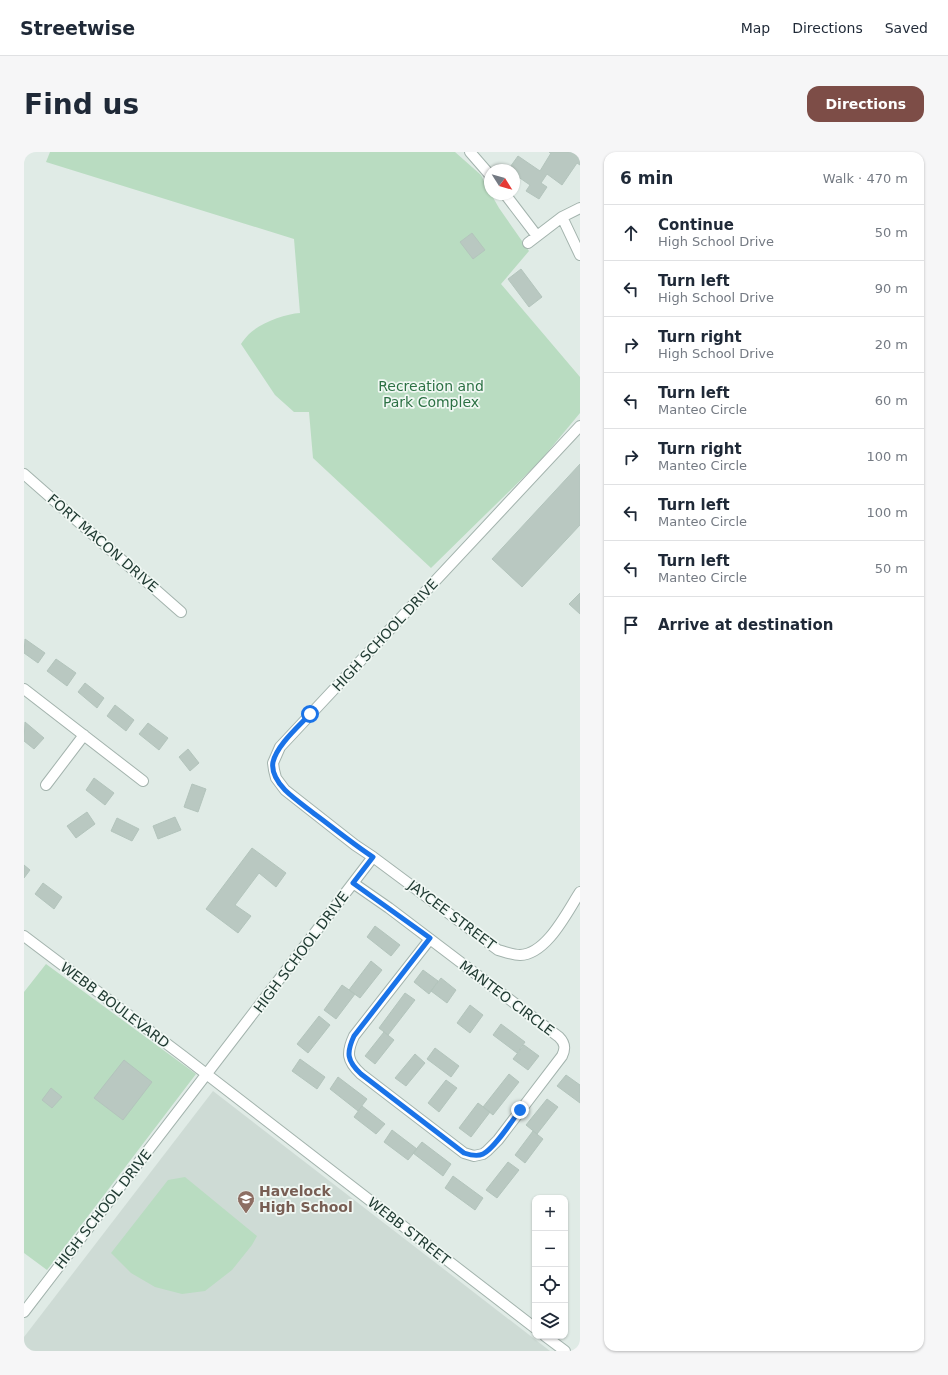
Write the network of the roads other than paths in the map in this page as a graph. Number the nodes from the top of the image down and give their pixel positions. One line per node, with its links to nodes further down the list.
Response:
1 (470, 152): 2 (street)
2 (484, 168)
3 (509, 200): 6 (street)
4 (580, 208): 5 (street)
5 (562, 218): 6 (street); 8 (street)
6 (537, 236): 7 (street)
7 (528, 243)
8 (580, 255)
9 (580, 426): 16 (street, HIGH SCHOOL DRIVE)
10 (24, 474): 11 (street, FORT MACON DRIVE)
11 (181, 612)
12 (24, 689): 13 (street)
13 (84, 736): 14 (street); 15 (street)
14 (143, 781)
15 (46, 785)
16 (373, 857): 17 (street, HIGH SCHOOL DRIVE); 18 (street, JAYCEE STREET)
17 (353, 883): 20 (street, MANTEO CIRCLE); 21 (street, HIGH SCHOOL DRIVE)
18 (580, 892)
19 (24, 936): 21 (street, WEBB BOULEVARD)
20 (430, 938): 20 (street, MANTEO CIRCLE)
21 (206, 1075): 22 (street, HIGH SCHOOL DRIVE); 23 (street, WEBB STREET)
22 (24, 1312)
23 (532, 1326)
24 (549, 1339): 25 (street)
25 (565, 1351)

